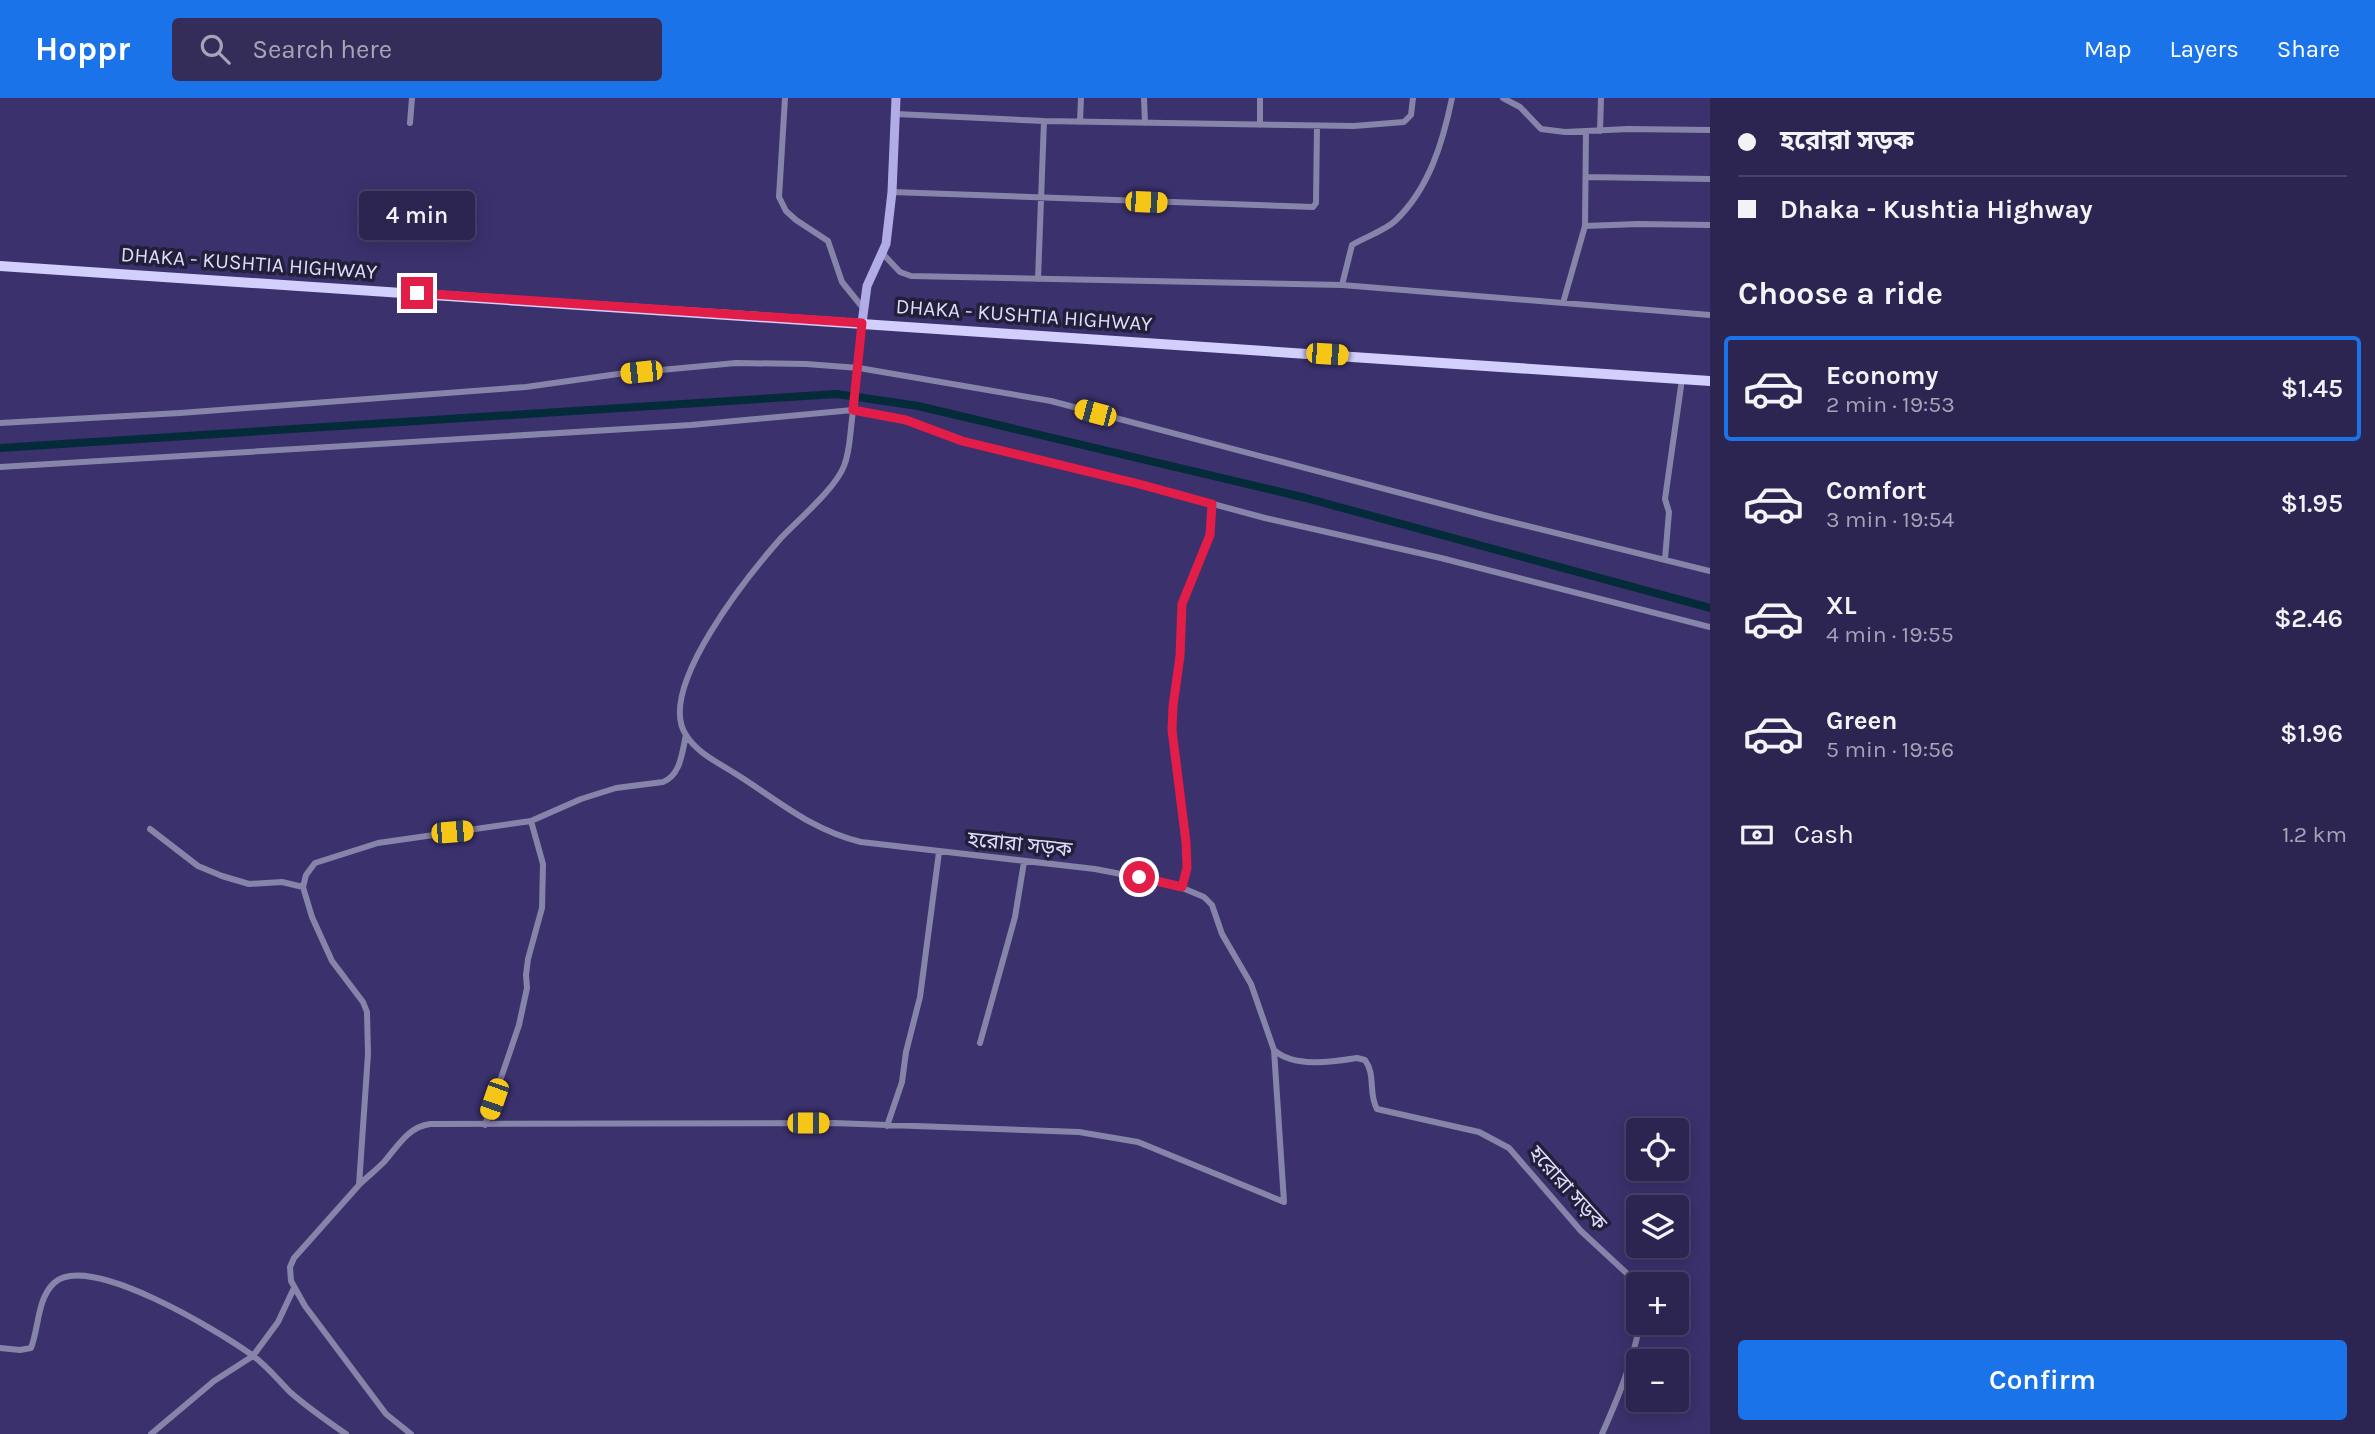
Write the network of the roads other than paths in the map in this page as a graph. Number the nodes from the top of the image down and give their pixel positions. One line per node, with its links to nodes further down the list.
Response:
1 (412, 98): 14 (street)
2 (785, 98): 32 (street)
3 (897, 98): 11 (main road)
4 (1081, 98): 13 (street)
5 (1144, 98): 15 (street)
6 (1260, 98): 16 (street)
7 (1413, 98): 17 (street)
8 (1452, 98): 30 (street)
9 (1503, 98): 19 (street)
10 (1601, 98): 20 (street)
11 (897, 114): 12 (street); 23 (main road)
12 (1044, 121): 13 (street); 24 (street)
13 (1080, 122): 15 (street)
14 (410, 123)
15 (1145, 124): 16 (street)
16 (1260, 125): 17 (street)
17 (1317, 126): 24 (street)
18 (1710, 130): 20 (street)
19 (1586, 131): 20 (street); 21 (street)
20 (1600, 131)
21 (1586, 177): 22 (street); 26 (street)
22 (1710, 179)
23 (892, 192): 24 (street); 27 (main road)
24 (1041, 198): 29 (street)
25 (1710, 225): 26 (street)
26 (1585, 226): 31 (street)
27 (883, 254): 29 (street); 32 (main road)
28 (0, 266): 34 (main road, DHAKA - KUSHTIA HIGHWAY)
29 (1038, 279): 30 (street)
30 (1342, 285): 31 (street)
31 (1563, 303): 33 (street)
32 (863, 308): 34 (main road)
33 (1710, 315)
34 (862, 323): 35 (street); 36 (main road, DHAKA - KUSHTIA HIGHWAY)
35 (859, 368): 38 (street); 39 (street); 42 (street)
36 (1682, 379): 37 (main road, DHAKA - KUSHTIA HIGHWAY); 42 (street)
37 (1710, 381)
38 (853, 409): 40 (street); 41 (street); 45 (street)
39 (0, 423)
40 (0, 467)
41 (1212, 504): 44 (street); 51 (street)
42 (1665, 559): 43 (street)
43 (1710, 571)
44 (1710, 627)
45 (686, 735): 46 (street); 48 (street, হরোরা সড়ক)
46 (531, 821): 50 (street); 54 (street)
47 (150, 829): 50 (street)
48 (939, 852): 49 (street, হরোরা সড়ক); 55 (street)
49 (1024, 862): 51 (street, হরোরা সড়ক); 52 (street)
50 (303, 887): 56 (street)
51 (1182, 887): 53 (street, হরোরা সড়ক)
52 (980, 1043)
53 (1274, 1050): 55 (street); 57 (street, হরোরা সড়ক)
54 (485, 1125): 55 (street); 56 (street)
55 (887, 1126)
56 (359, 1185): 58 (street)
57 (1626, 1273)
58 (294, 1288): 61 (street); 64 (street)
59 (1638, 1335): 65 (street)
60 (0, 1348): 61 (street)
61 (253, 1356): 62 (street); 63 (street)
62 (150, 1434)
63 (345, 1434)
64 (411, 1434)
65 (1602, 1434)

